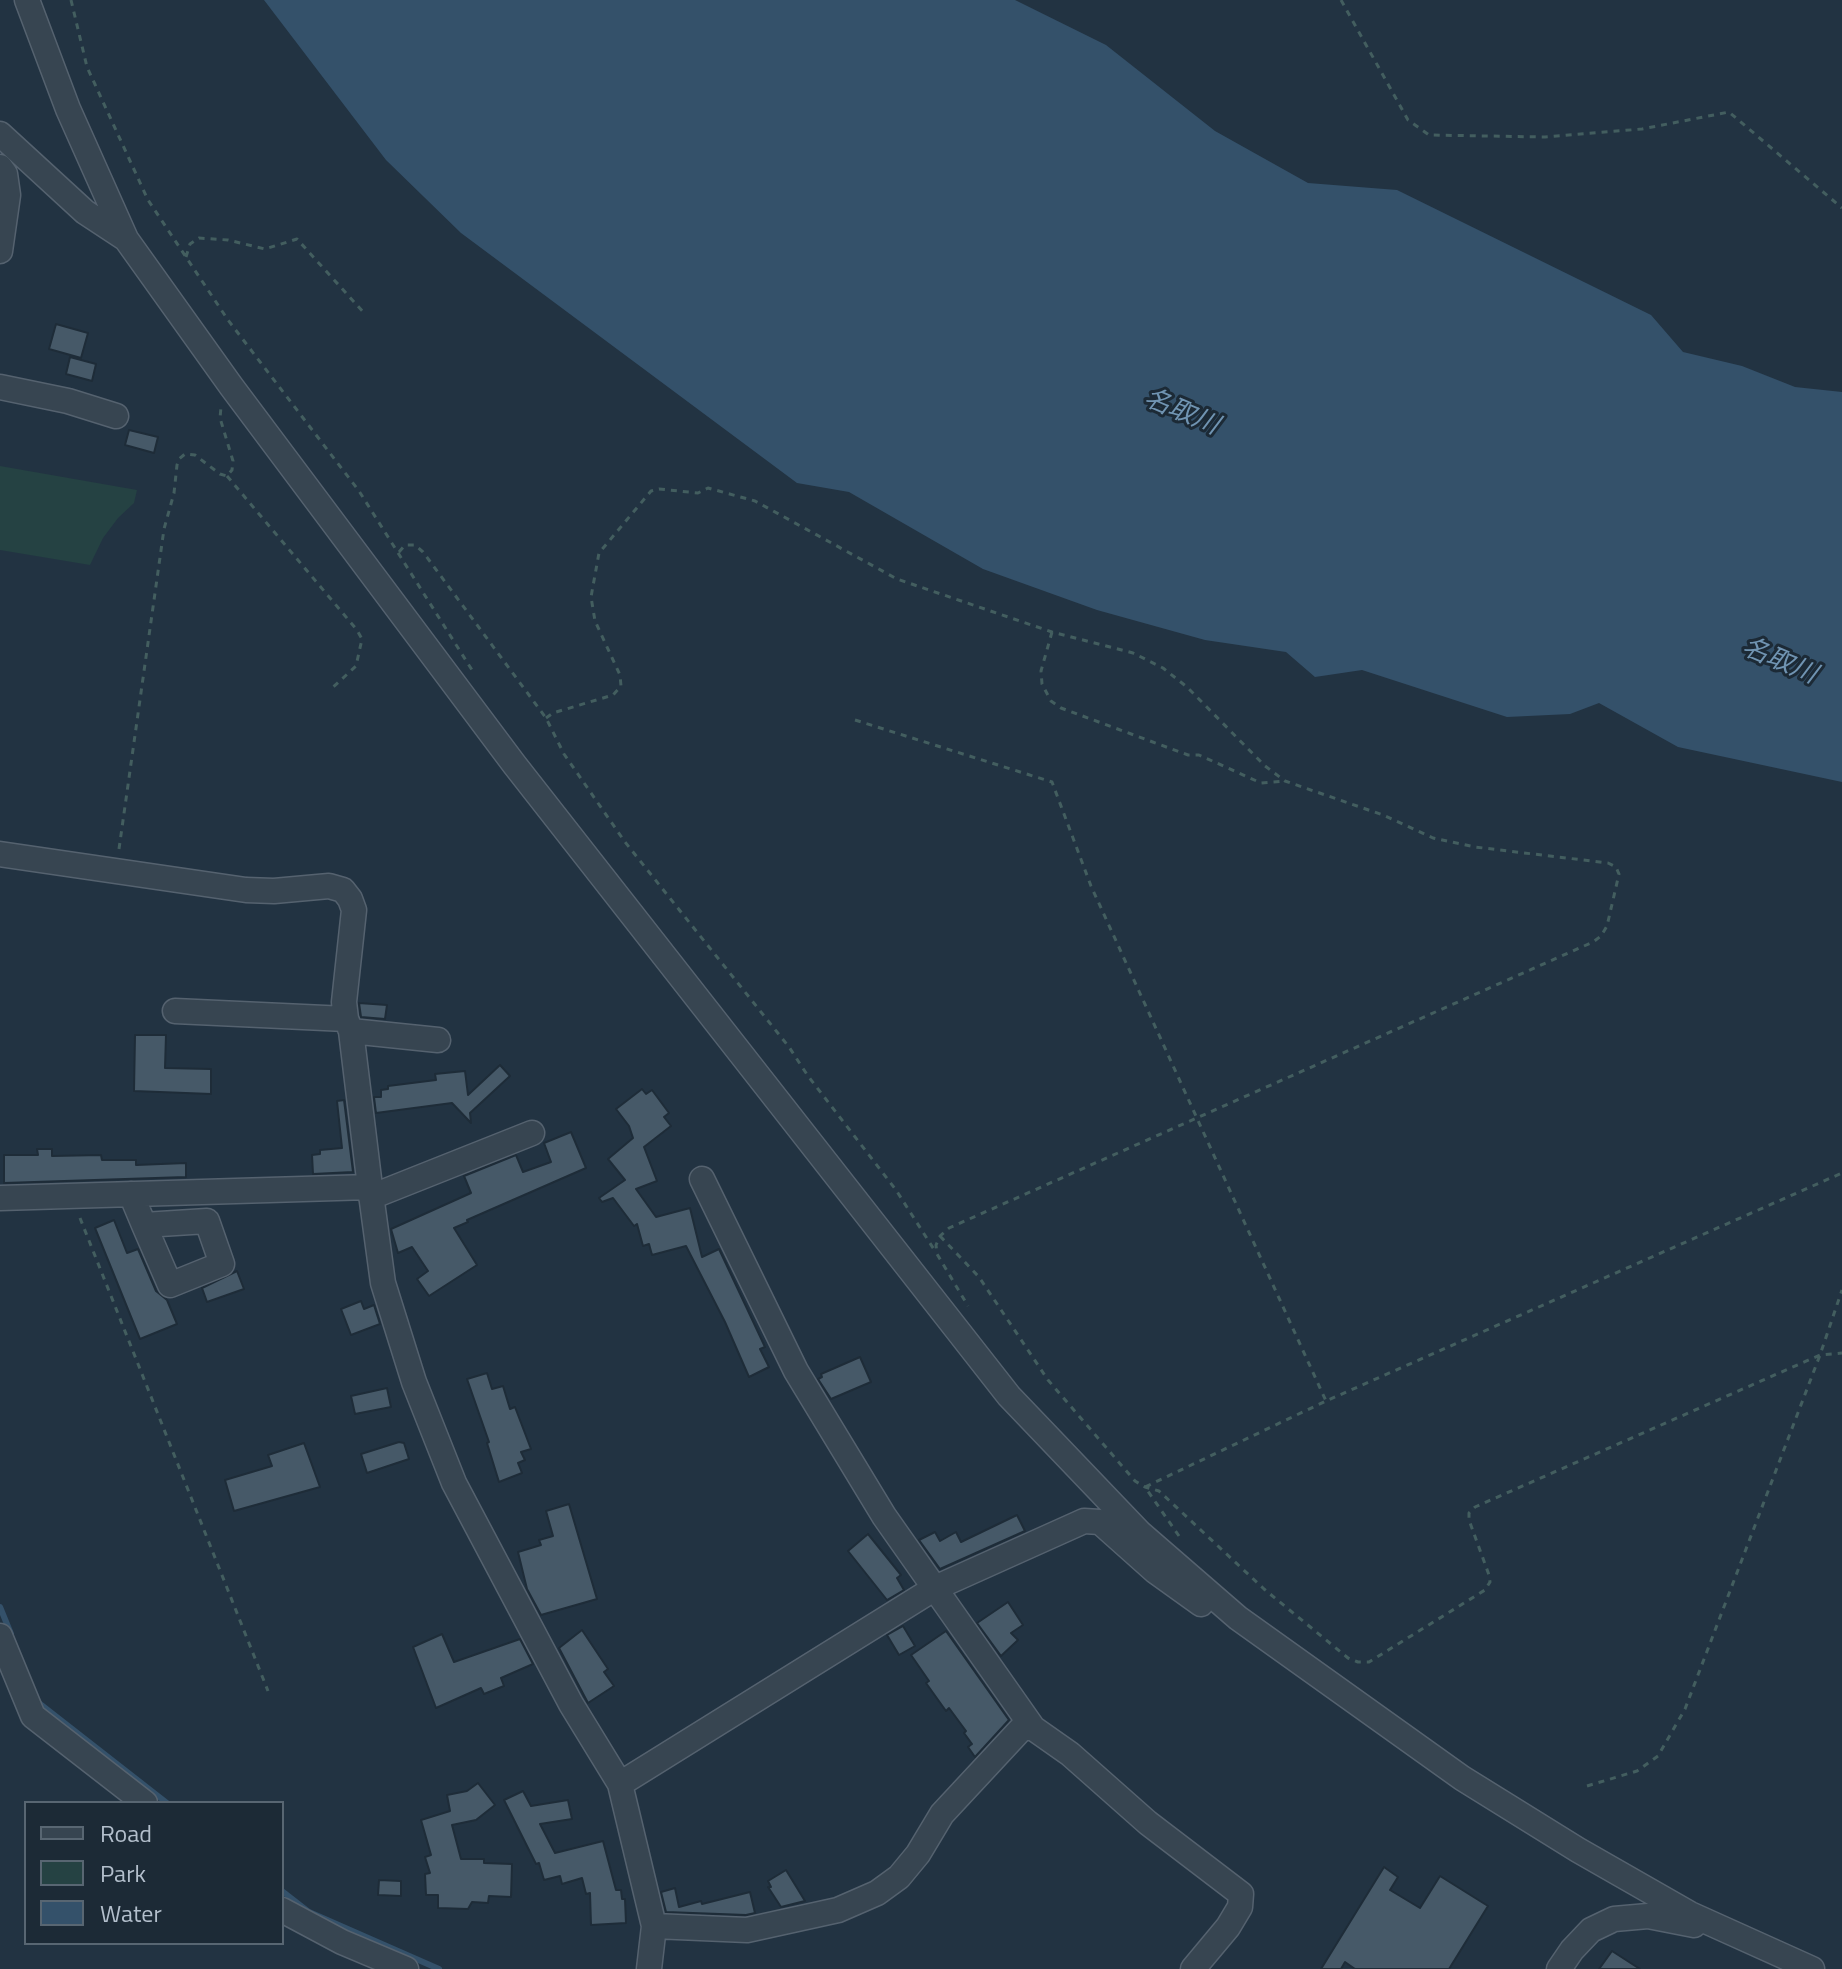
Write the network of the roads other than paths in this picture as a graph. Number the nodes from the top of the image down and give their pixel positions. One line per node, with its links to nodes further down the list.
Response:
1 (27, 0): 4 (street)
2 (0, 134): 4 (street)
3 (0, 167): 5 (street)
4 (126, 239): 19 (street)
5 (0, 251)
6 (0, 387): 7 (street)
7 (116, 416)
8 (0, 854): 10 (street)
9 (175, 1011): 10 (street)
10 (349, 1025): 11 (street); 14 (street)
11 (438, 1040)
12 (532, 1133): 14 (street)
13 (702, 1179): 18 (street)
14 (370, 1192): 15 (street); 22 (street)
15 (131, 1194): 16 (street); 17 (street)
16 (0, 1198)
17 (144, 1225)
18 (935, 1588): 19 (street); 21 (street); 22 (street)
19 (1231, 1612): 26 (street)
20 (0, 1636): 23 (street)
21 (1033, 1728): 25 (street); 29 (street)
22 (620, 1784): 25 (street)
23 (142, 1801)
24 (284, 1911): 27 (street)
25 (654, 1926): 28 (street)
26 (1742, 1935): 30 (street); 31 (street)
27 (406, 1969)
28 (649, 1969)
29 (1193, 1969)
30 (1559, 1969)
31 (1812, 1969)

